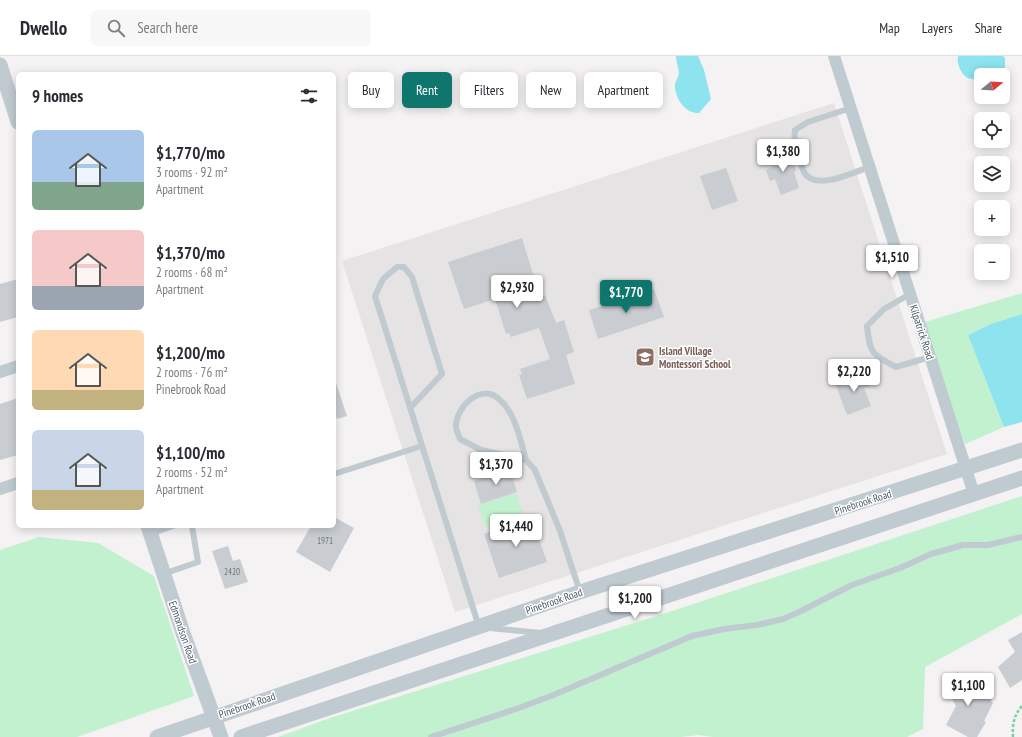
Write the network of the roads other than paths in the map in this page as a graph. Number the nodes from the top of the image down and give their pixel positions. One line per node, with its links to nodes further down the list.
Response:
1 (834, 56): 3 (street, Kilpatrick Road)
2 (0, 65): 4 (street)
3 (851, 108): 5 (street, Kilpatrick Road); 5 (lane)
4 (16, 116)
5 (869, 167): 6 (street, Kilpatrick Road)
6 (910, 294): 7 (street, Kilpatrick Road); 7 (lane)
7 (930, 357): 14 (street, Kilpatrick Road)
8 (16, 367): 9 (street)
9 (0, 372)
10 (410, 408): 10 (lane); 11 (lane)
11 (422, 446): 15 (lane); 26 (lane)
12 (1022, 450): 14 (street, Pinebrook Road)
13 (526, 460): 13 (lane); 25 (lane)
14 (966, 469): 19 (street, Kilpatrick Road); 25 (street, Pinebrook Road)
15 (336, 473)
16 (1022, 478): 19 (street)
17 (16, 484): 18 (street)
18 (0, 489)
19 (974, 494): 27 (street)
20 (161, 528): 22 (lane)
21 (192, 528): 24 (lane)
22 (149, 530): 24 (street, Edmondson Road)
23 (1022, 537): 32 (lane)
24 (164, 574): 28 (street, Edmondson Road)
25 (580, 592): 26 (street, Pinebrook Road)
26 (479, 627): 27 (lane); 28 (street, Pinebrook Road)
27 (551, 634): 31 (street)
28 (214, 717): 29 (street, Pinebrook Road); 30 (street, Edmondson Road)
29 (157, 737)
30 (222, 737)
31 (241, 737)
32 (431, 737)

